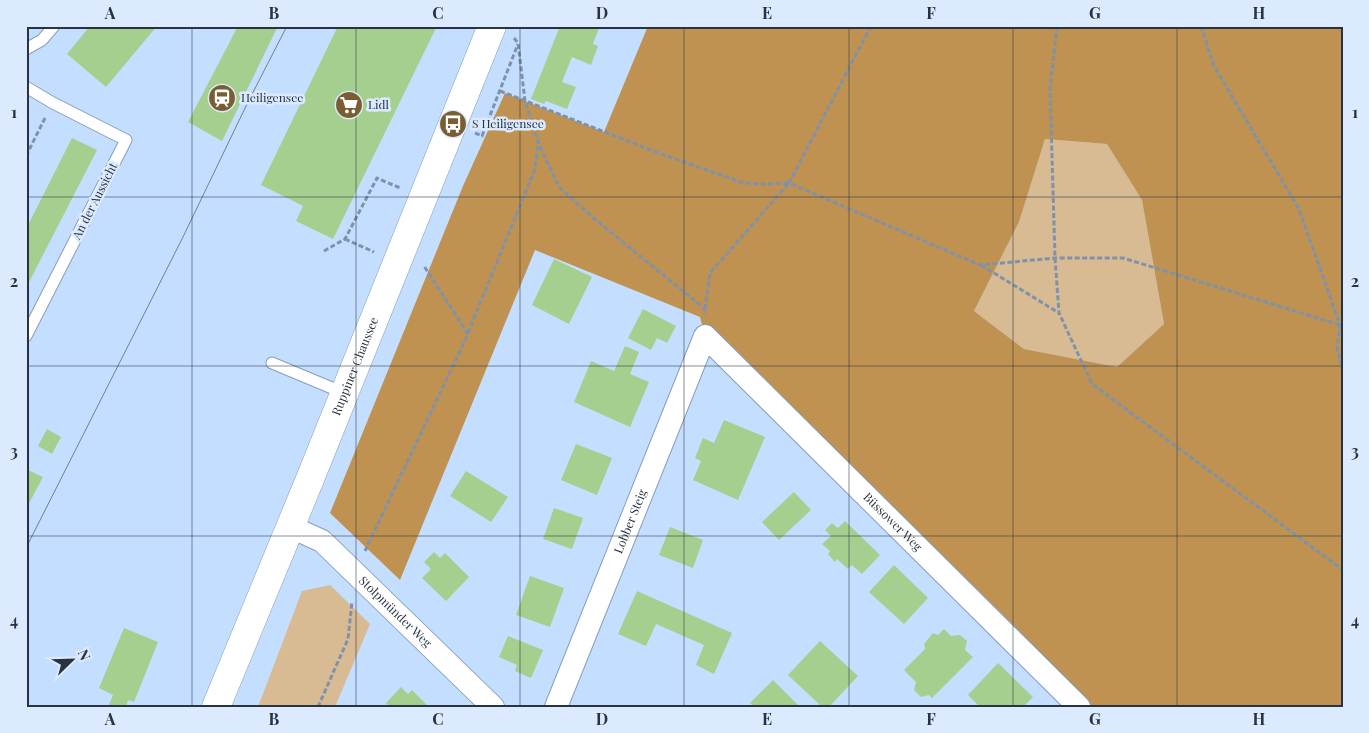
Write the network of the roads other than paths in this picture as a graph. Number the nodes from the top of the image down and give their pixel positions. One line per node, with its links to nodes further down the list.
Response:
1 (54, 26): 3 (lane)
2 (500, 29): 8 (main road, Ruppiner Chaussee)
3 (26, 49)
4 (26, 87): 5 (lane, An der Aussicht)
5 (26, 336)
6 (705, 336): 12 (street, Lobber Steig); 13 (street, Büssower Weg)
7 (272, 363): 8 (lane)
8 (344, 393): 9 (main road, Ruppiner Chaussee)
9 (291, 527): 10 (main road, Ruppiner Chaussee); 11 (street, Stolpmünder Weg)
10 (216, 707)
11 (493, 707)
12 (556, 707)
13 (1079, 707)

